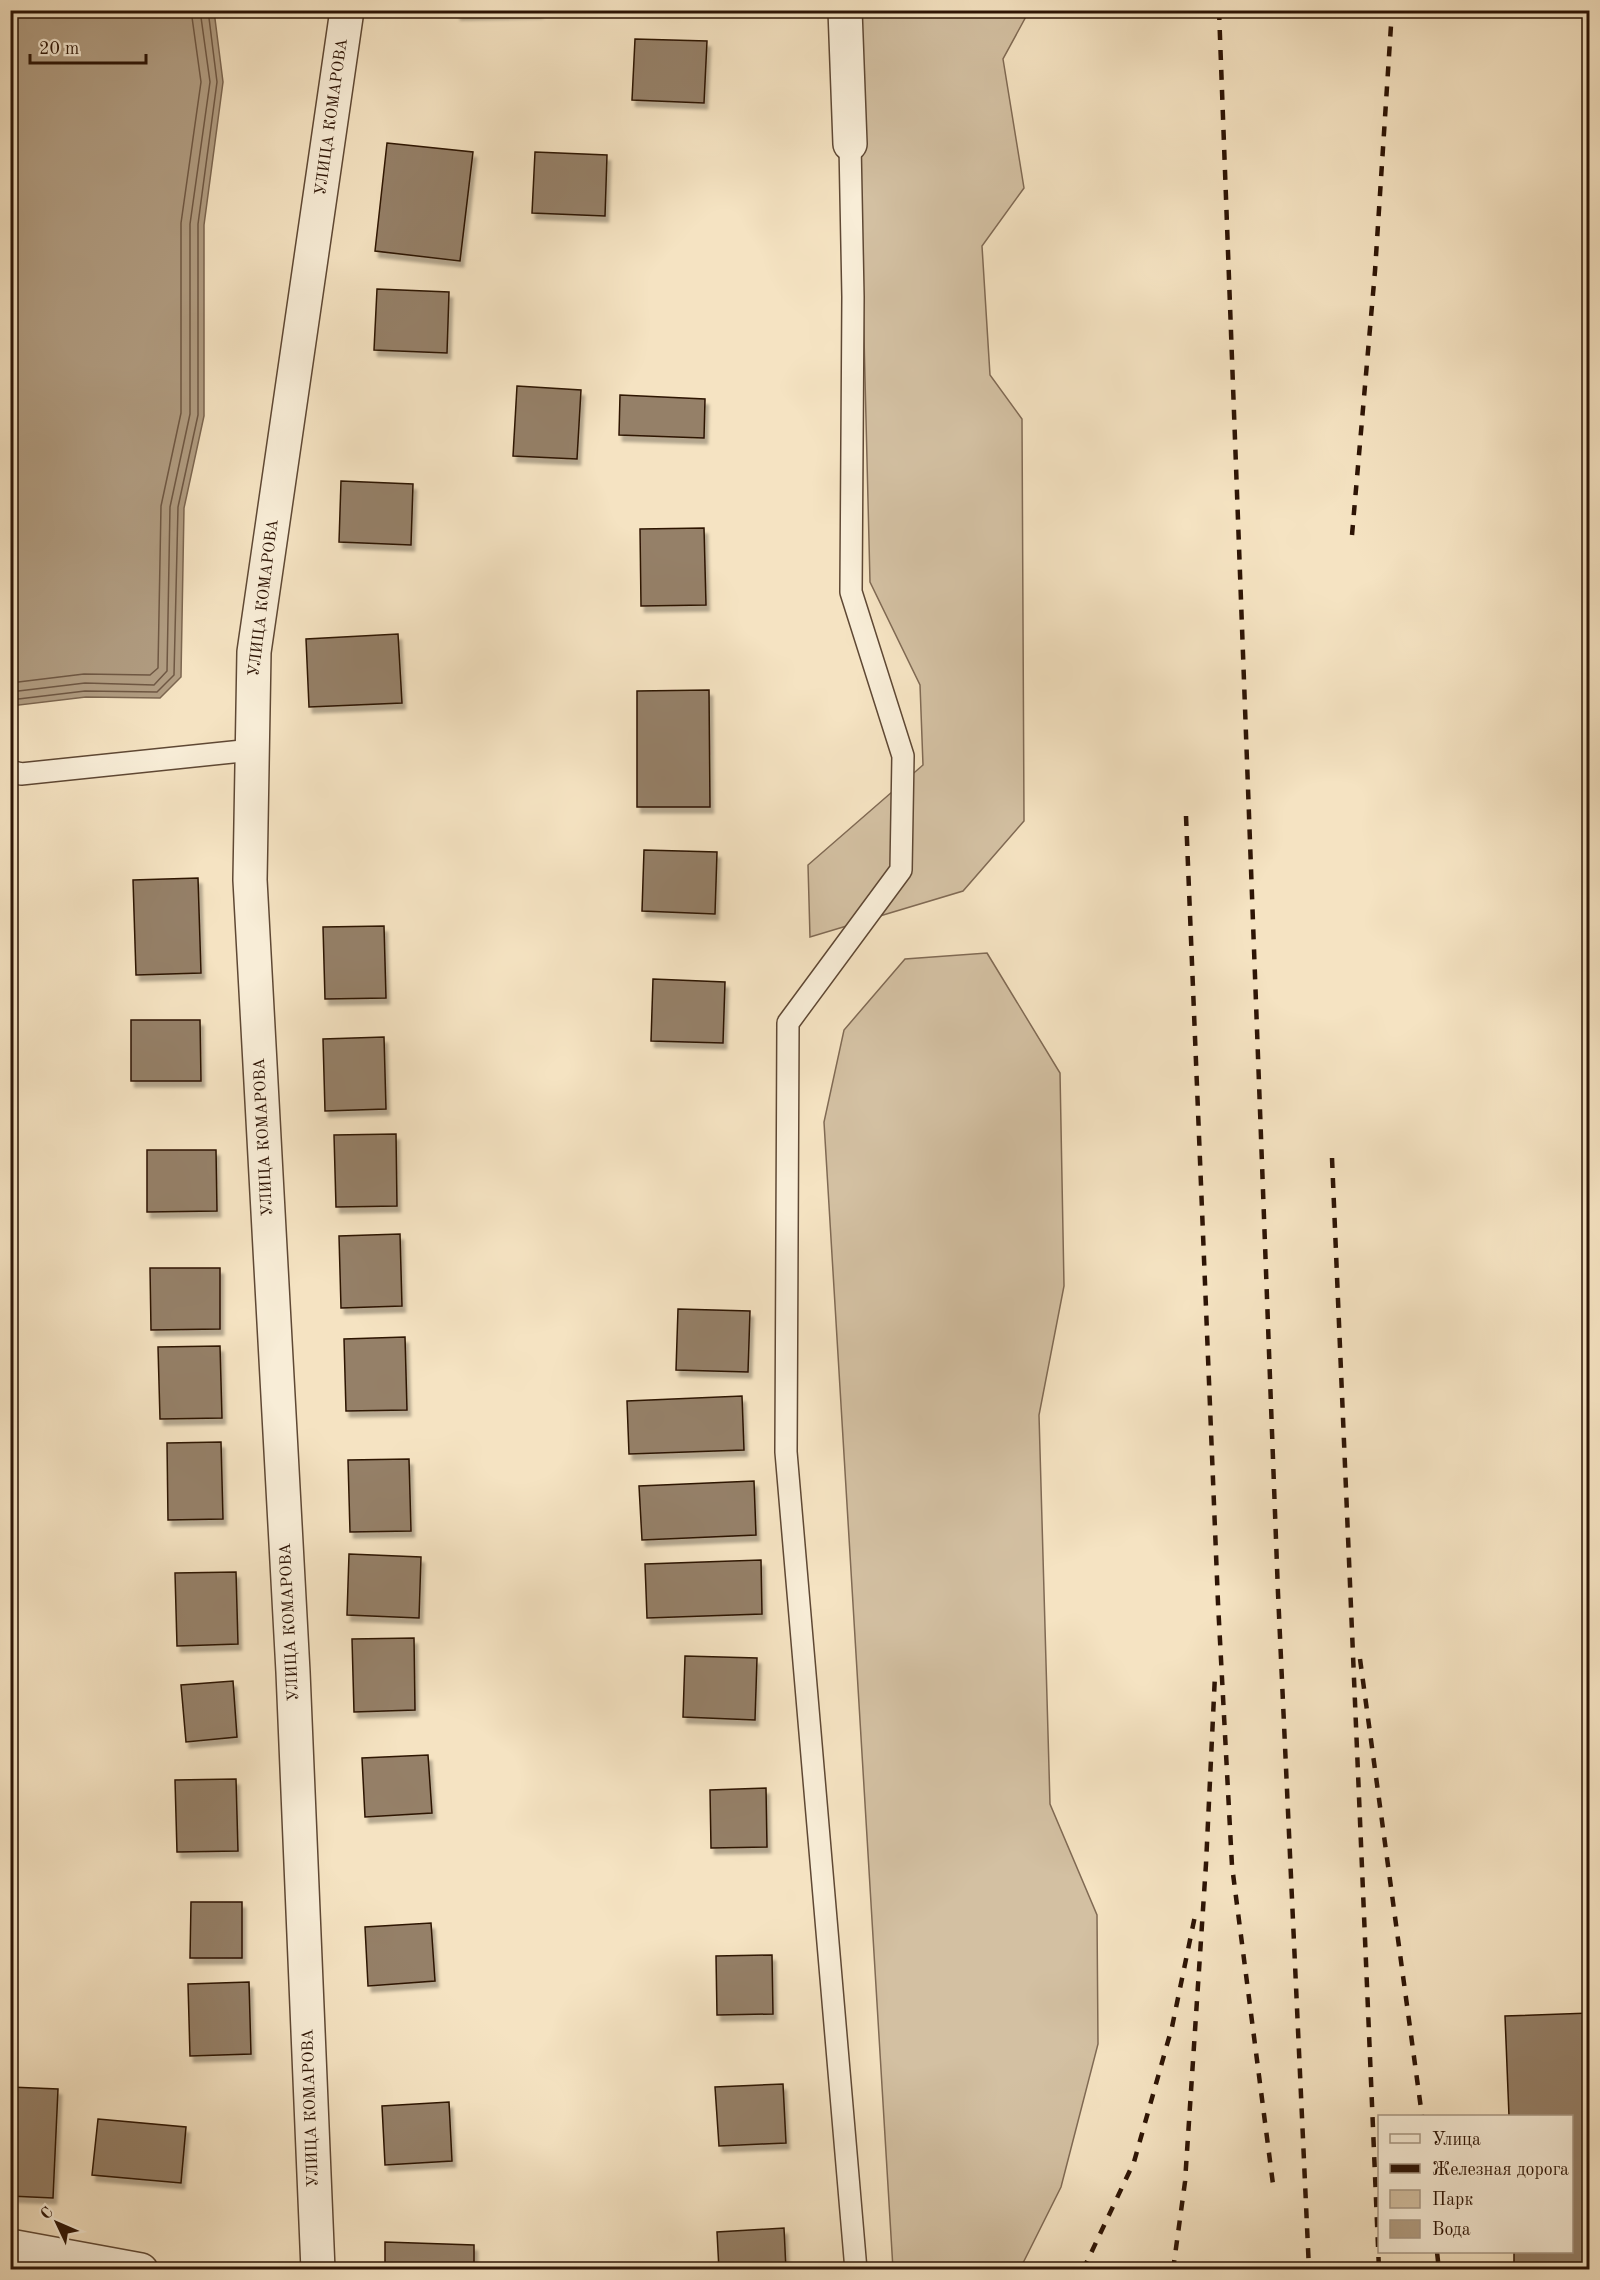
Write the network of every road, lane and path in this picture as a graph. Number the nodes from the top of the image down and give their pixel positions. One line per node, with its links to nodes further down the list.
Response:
1 (347, 10): 4 (street, УЛИЦА КОМАРОВА)
2 (846, 10): 3 (street)
3 (850, 144): 9 (lane)
4 (252, 750): 5 (lane); 8 (street, УЛИЦА КОМАРОВА)
5 (10, 771)
6 (10, 2246): 7 (street)
7 (141, 2270)
8 (318, 2270)
9 (856, 2270)

